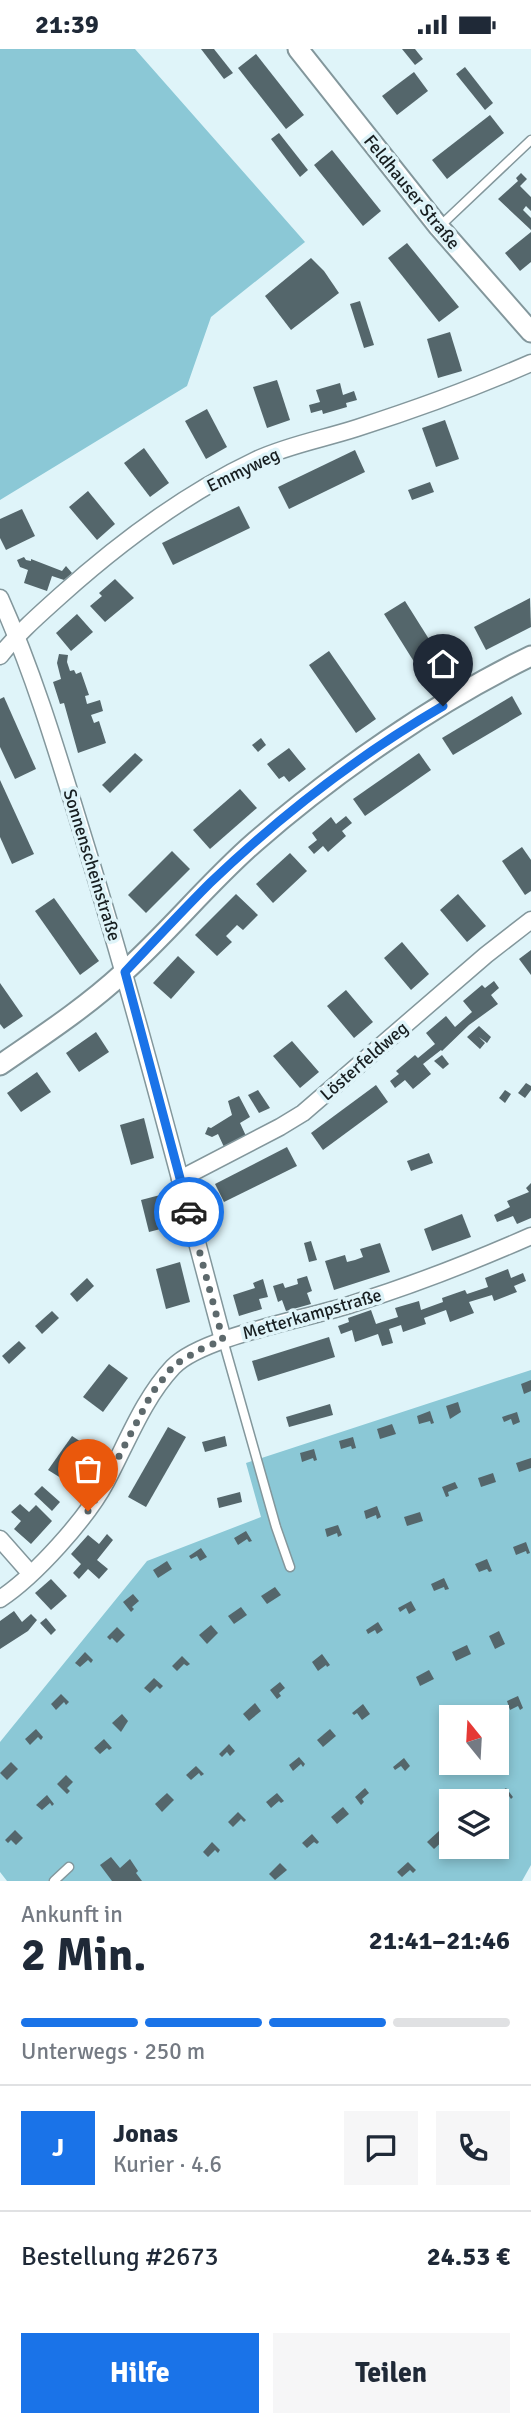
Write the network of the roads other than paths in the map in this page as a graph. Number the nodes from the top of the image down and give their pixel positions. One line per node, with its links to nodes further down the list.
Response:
1 (298, 49): 3 (street, Feldhauser Straße)
2 (531, 140): 3 (lane)
3 (439, 227): 4 (street, Feldhauser Straße)
4 (531, 332)
5 (531, 363): 7 (street, Emmyweg)
6 (0, 598): 7 (street, Sonnenscheinstraße)
7 (17, 635): 8 (street, Emmyweg); 11 (street, Sonnenscheinstraße)
8 (0, 656)
9 (531, 656): 11 (street)
10 (531, 920): 13 (street, Lösterfeldweg)
11 (125, 972): 12 (street); 13 (street, Sonnenscheinstraße)
12 (0, 1065)
13 (180, 1179): 15 (street, Sonnenscheinstraße)
14 (531, 1236): 15 (street, Metterkampstraße)
15 (223, 1340): 17 (lane); 18 (street, Metterkampstraße)
16 (0, 1539): 18 (street)
17 (290, 1567)
18 (30, 1573): 19 (street, Metterkampstraße)
19 (0, 1599)
20 (69, 1867): 21 (lane)
21 (54, 1881)

